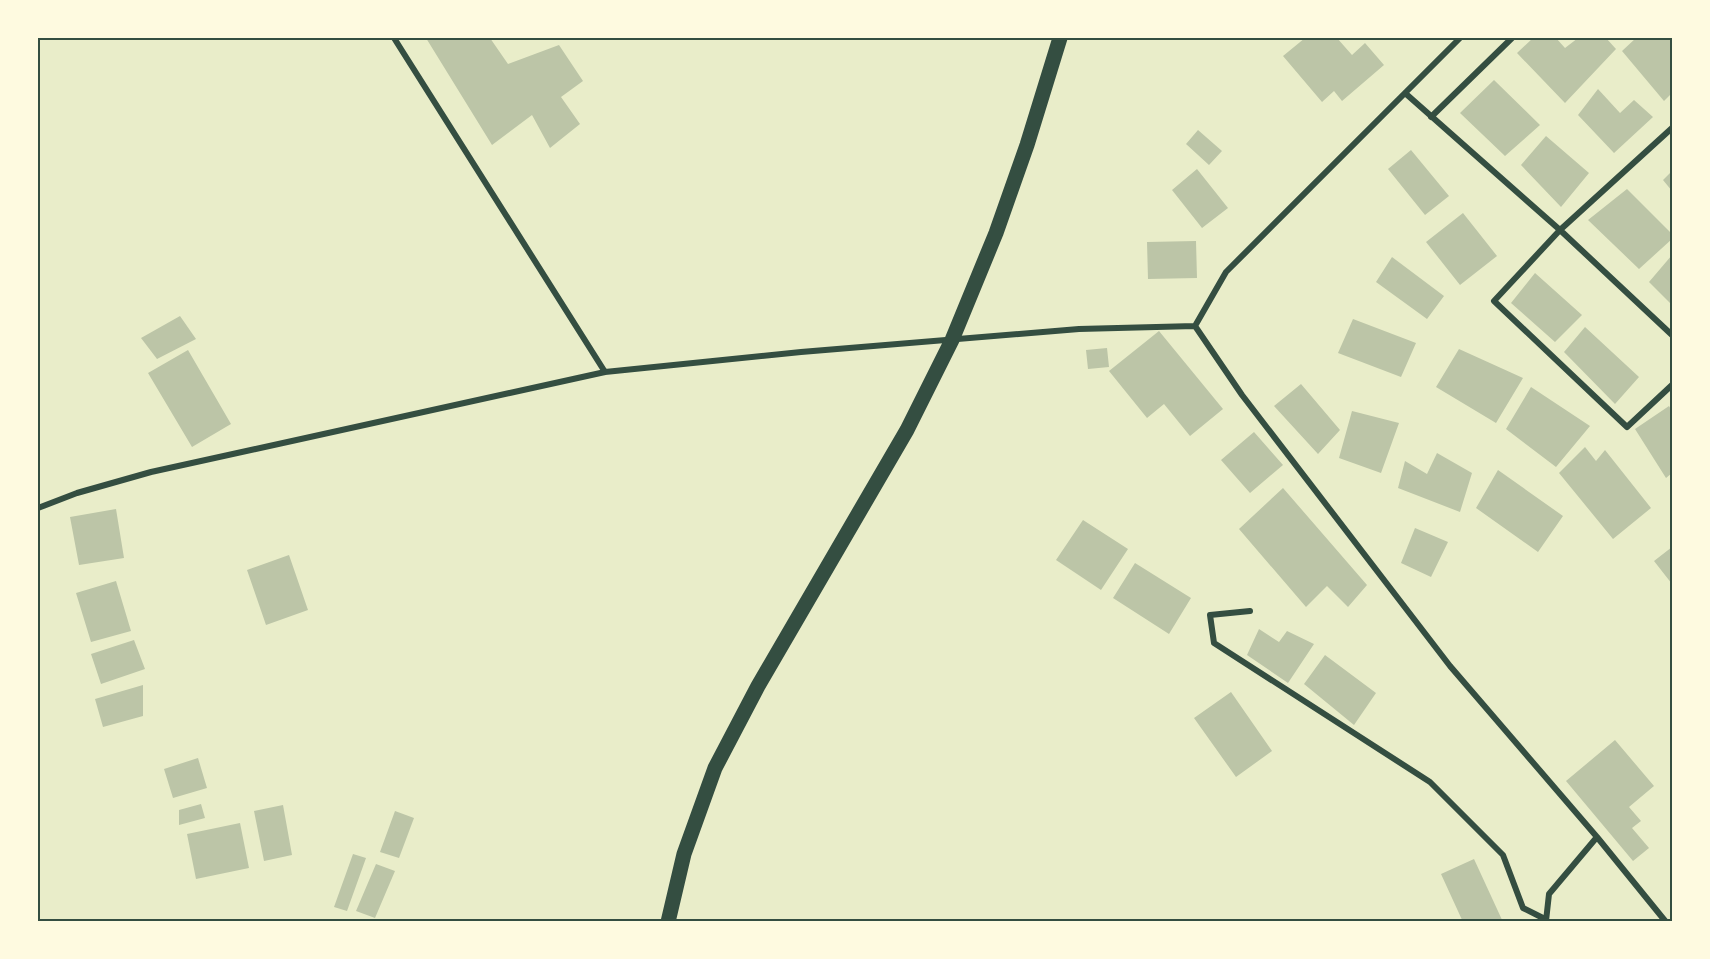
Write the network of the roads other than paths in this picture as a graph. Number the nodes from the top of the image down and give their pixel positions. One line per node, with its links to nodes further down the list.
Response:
1 (394, 38): 11 (street)
2 (1060, 38): 17 (main road)
3 (1461, 38): 5 (street)
4 (1512, 38): 6 (street)
5 (1406, 93): 6 (street); 9 (street)
6 (1431, 117): 8 (street)
7 (1672, 128): 8 (street)
8 (1560, 230): 10 (street); 12 (street)
9 (1195, 326): 11 (street); 15 (street)
10 (1672, 335)
11 (605, 372): 13 (street)
12 (1672, 385)
13 (38, 508)
14 (1250, 611): 16 (street)
15 (1597, 837): 16 (street); 18 (street)
16 (1546, 920)
17 (668, 921)
18 (1666, 921)

